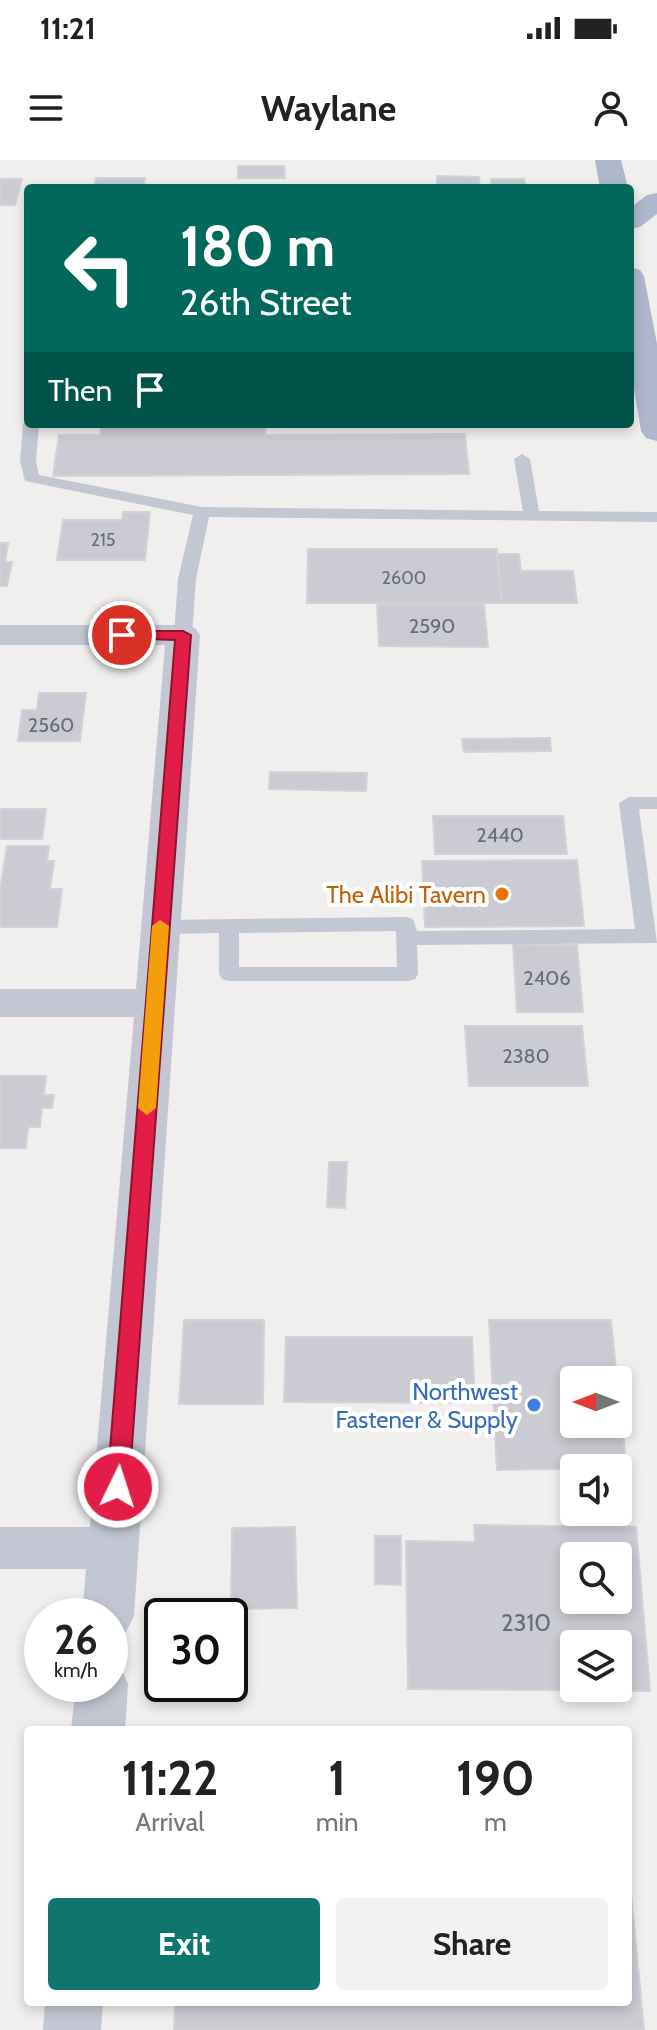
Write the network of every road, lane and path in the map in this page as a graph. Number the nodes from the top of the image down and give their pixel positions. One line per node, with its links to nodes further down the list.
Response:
1 (608, 160): 2 (main road)
2 (613, 184)
3 (657, 201): 4 (main road)
4 (634, 218)
5 (634, 299): 7 (main road)
6 (31, 428): 9 (lane)
7 (657, 431)
8 (522, 459): 10 (lane)
9 (202, 512): 10 (lane); 13 (lane)
10 (532, 516): 11 (lane)
11 (657, 517)
12 (0, 635): 13 (street)
13 (183, 635): 16 (street)
14 (657, 803): 17 (lane)
15 (229, 925): 16 (lane); 18 (lane); 18 (lane)
16 (160, 927): 20 (street)
17 (652, 936): 18 (lane)
18 (406, 938)
19 (0, 1003): 20 (street)
20 (155, 1003): 22 (street)
21 (0, 1548): 22 (street)
22 (113, 1548): 23 (street)
23 (109, 1598)
24 (100, 1702): 25 (street)
25 (98, 1726)
26 (74, 2006): 27 (street)
27 (72, 2030)

